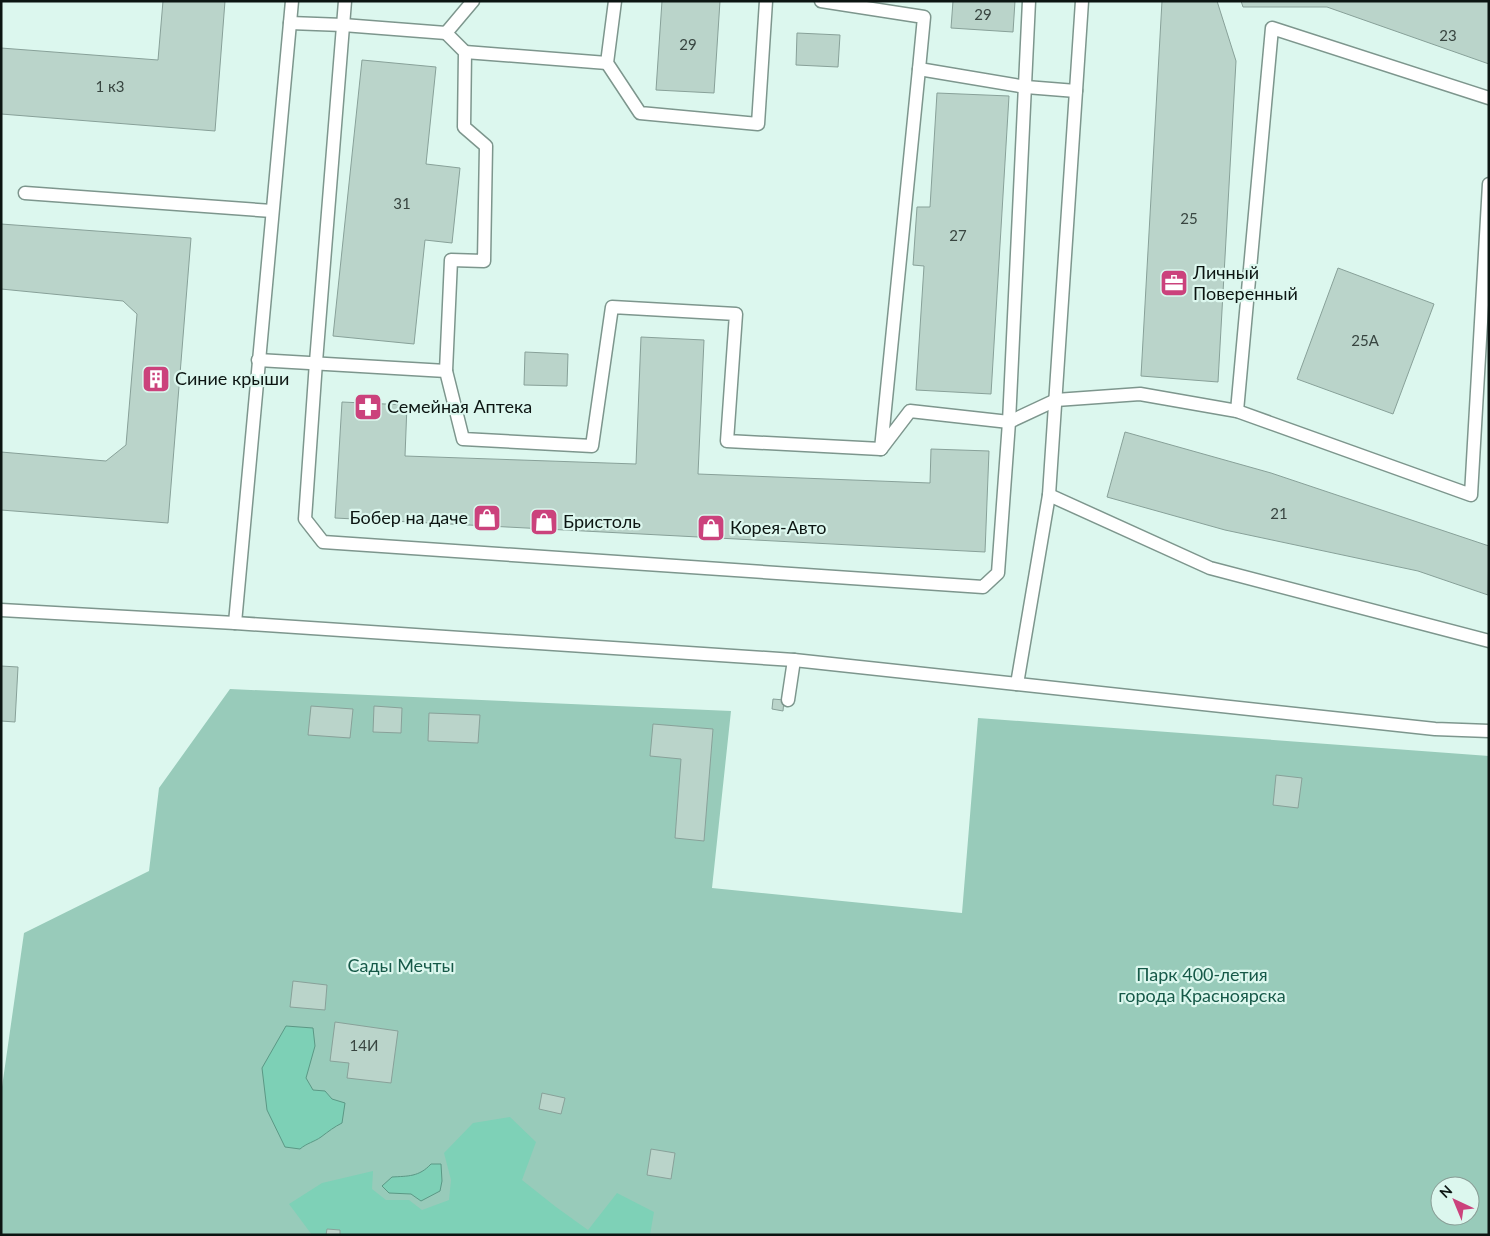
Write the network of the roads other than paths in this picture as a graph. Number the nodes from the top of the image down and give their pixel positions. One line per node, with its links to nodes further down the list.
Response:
1 (292, 1): 9 (lane)
2 (345, 1): 10 (lane)
3 (473, 1): 11 (lane)
4 (615, 1): 13 (lane)
5 (766, 1): 13 (lane)
6 (821, 1): 14 (lane)
7 (1029, 1): 15 (lane)
8 (1082, 1): 16 (lane)
9 (290, 23): 10 (lane); 20 (lane)
10 (343, 25): 11 (lane); 22 (lane)
11 (446, 33): 12 (lane)
12 (465, 52): 13 (lane); 23 (lane)
13 (607, 63)
14 (919, 69): 15 (lane); 27 (lane)
15 (1026, 87): 16 (lane); 26 (lane)
16 (1076, 91): 24 (lane)
17 (1489, 98): 25 (lane)
18 (1489, 184): 25 (lane)
19 (25, 193): 20 (lane)
20 (272, 211): 21 (lane)
21 (258, 360): 22 (lane); 30 (lane)
22 (316, 362): 23 (lane); 26 (lane)
23 (446, 371): 27 (lane)
24 (1056, 400): 25 (lane); 26 (lane); 28 (lane)
25 (1236, 411)
26 (1010, 422): 27 (lane)
27 (882, 449)
28 (1049, 495): 31 (lane); 33 (lane)
29 (1, 610): 30 (lane)
30 (235, 623): 32 (lane)
31 (1489, 641)
32 (794, 660): 33 (lane); 34 (lane)
33 (1017, 684): 35 (lane)
34 (788, 700)
35 (1489, 731)

